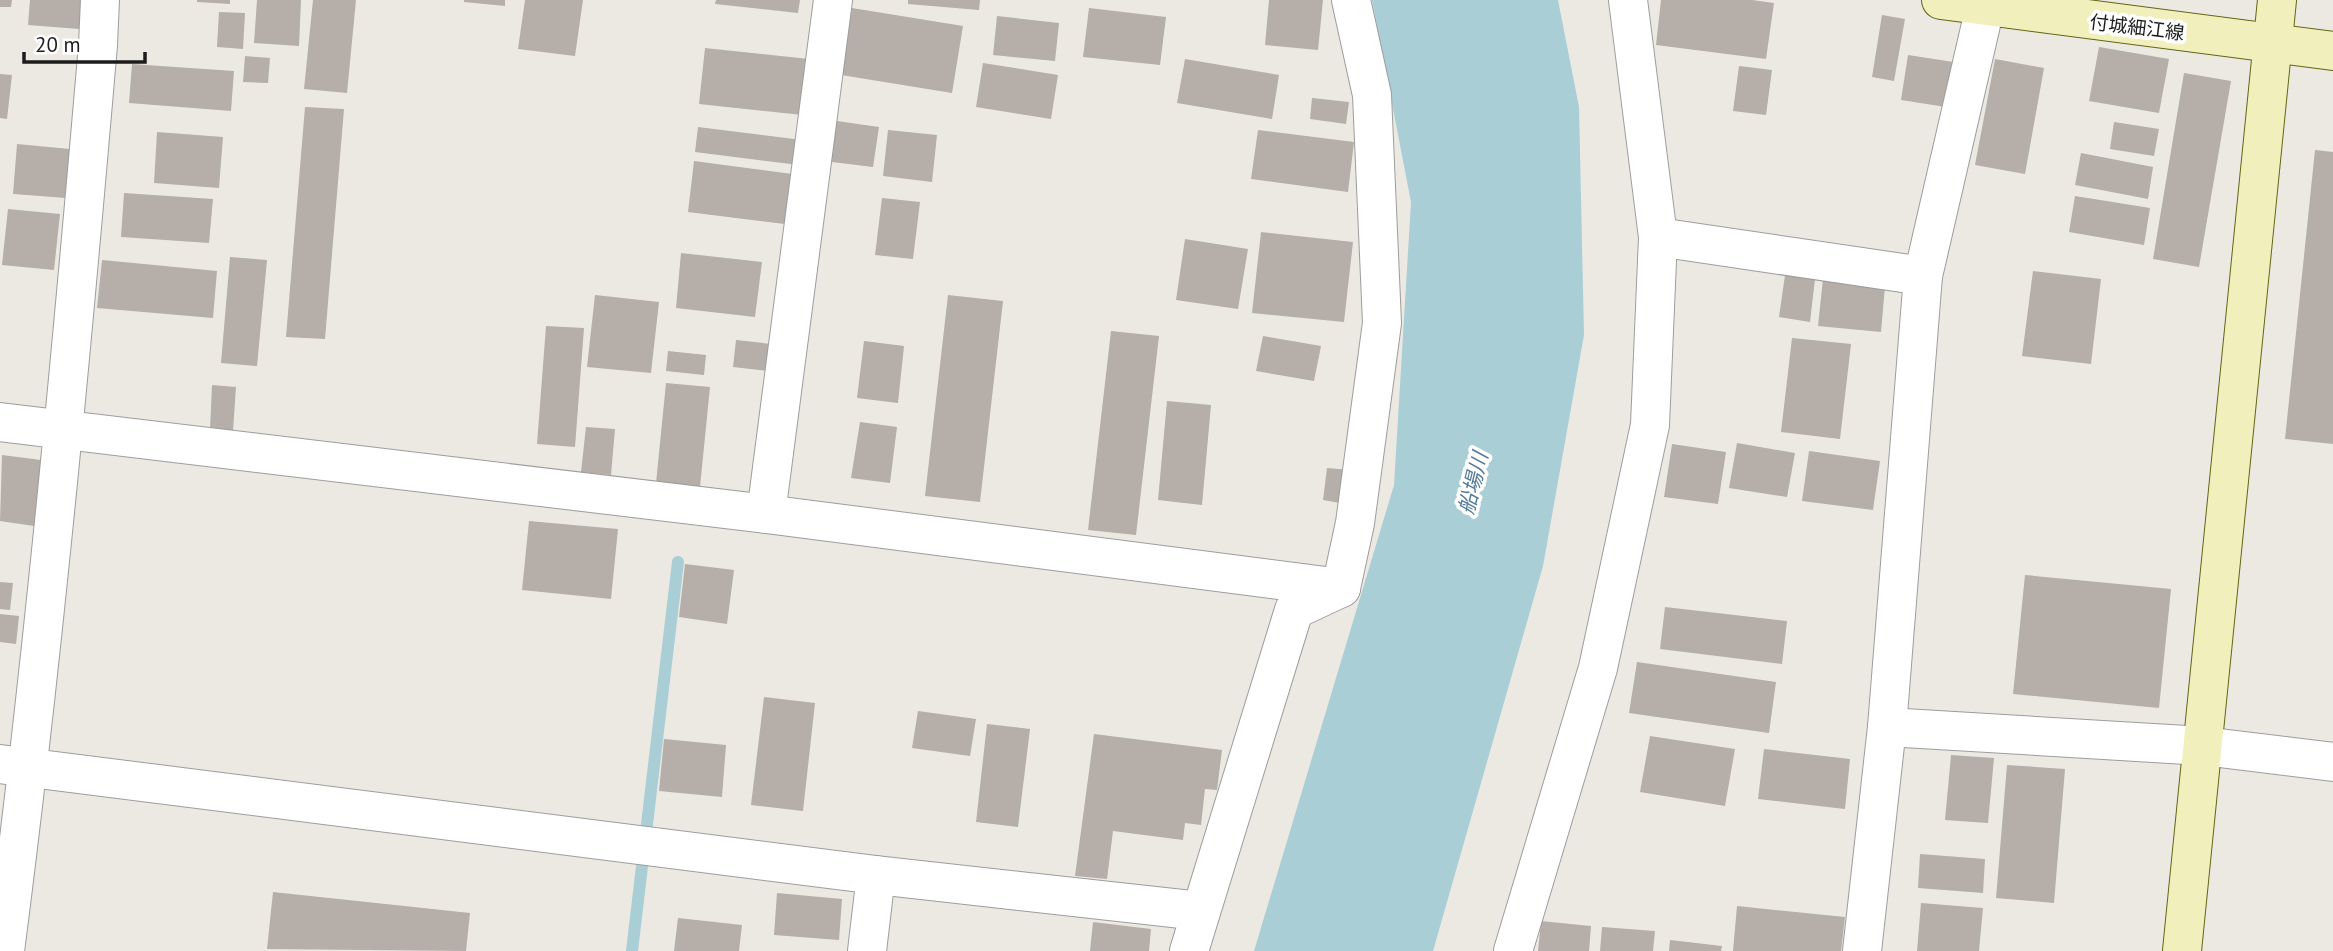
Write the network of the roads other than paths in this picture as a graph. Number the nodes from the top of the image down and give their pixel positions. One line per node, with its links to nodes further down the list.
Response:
1 (100, 0): 14 (street)
2 (832, 0): 15 (street)
3 (1351, 0): 16 (street)
4 (1628, 0): 11 (street)
5 (1941, 0): 8 (street, 付城細江線)
6 (2277, 0): 9 (street)
7 (2028, 6): 8 (street, 付城細江線); 9 (street, 付城細江線)
8 (1985, 7): 12 (street)
9 (2273, 44): 10 (street, 付城細江線); 18 (street)
10 (2333, 51)
11 (1658, 237): 12 (street); 26 (street)
12 (1923, 276): 17 (street)
13 (0, 422): 14 (street)
14 (64, 430): 15 (street); 20 (street)
15 (766, 514): 16 (street)
16 (1341, 588): 22 (street)
17 (1887, 727): 18 (street); 27 (street)
18 (2203, 746): 19 (street); 28 (street)
19 (2333, 762)
20 (15, 765): 21 (street); 23 (street)
21 (876, 875): 22 (street); 24 (street)
22 (1200, 911): 25 (street)
23 (5, 951)
24 (867, 951)
25 (1189, 951)
26 (1513, 951)
27 (1862, 951)
28 (2182, 951)

